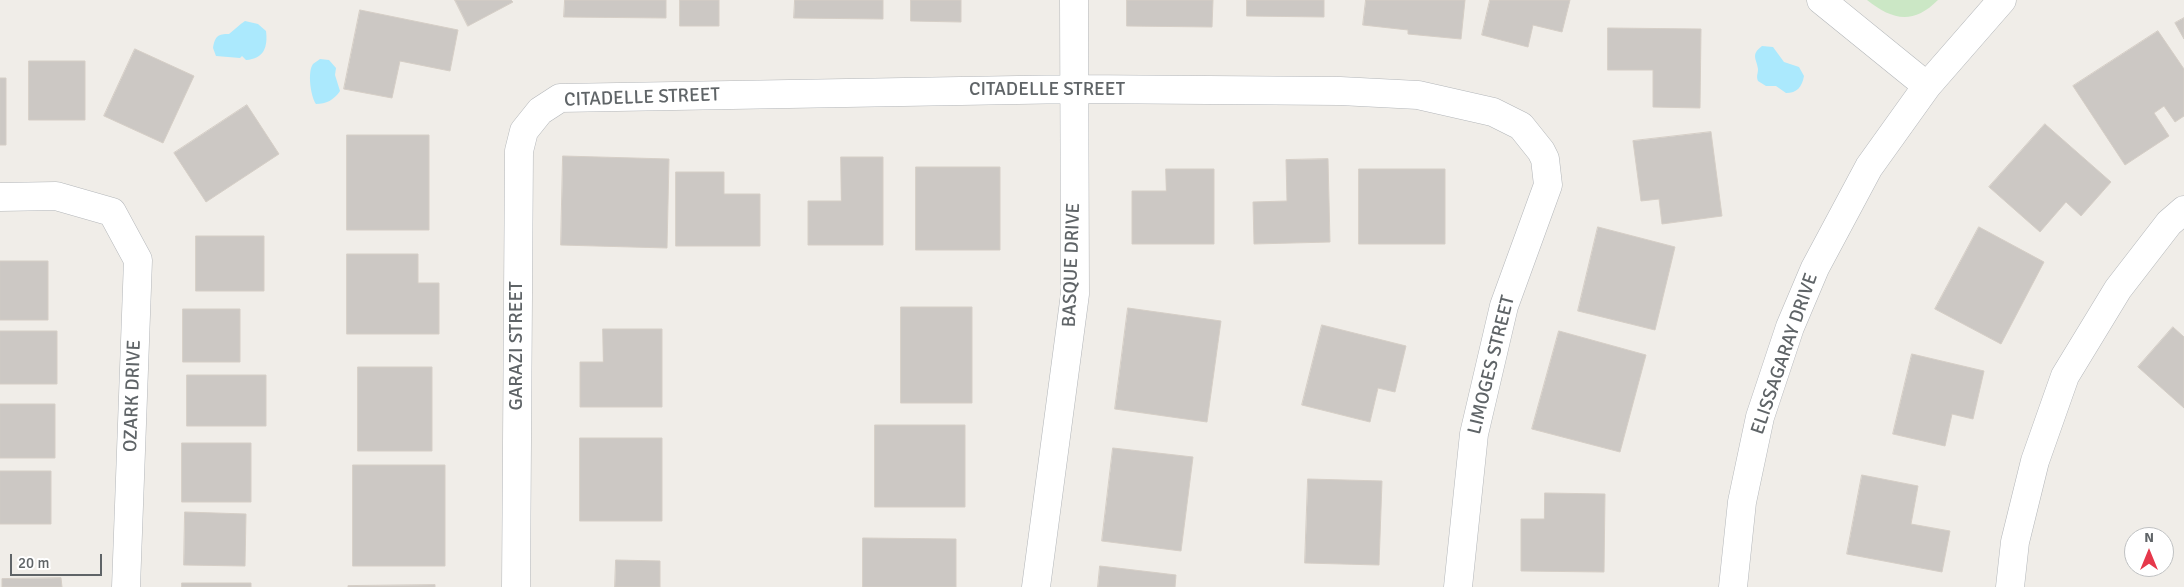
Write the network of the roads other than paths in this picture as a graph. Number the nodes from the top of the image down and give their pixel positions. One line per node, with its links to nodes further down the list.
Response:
1 (1074, 0): 5 (street, BASQUE DRIVE)
2 (1821, 0): 4 (street)
3 (2002, 0): 4 (street, ELISSAGARAY DRIVE)
4 (1927, 86): 14 (street, ELISSAGARAY DRIVE)
5 (1075, 89): 6 (street, CITADELLE STREET); 7 (street, CITADELLE STREET); 12 (street, BASQUE DRIVE)
6 (540, 111): 11 (street, GARAZI STREET)
7 (1541, 150): 13 (street, LIMOGES STREET)
8 (0, 197): 10 (street, OZARK DRIVE)
9 (2184, 210): 15 (street)
10 (126, 587)
11 (516, 587)
12 (1036, 587)
13 (1458, 587)
14 (1733, 587)
15 (2010, 587)

